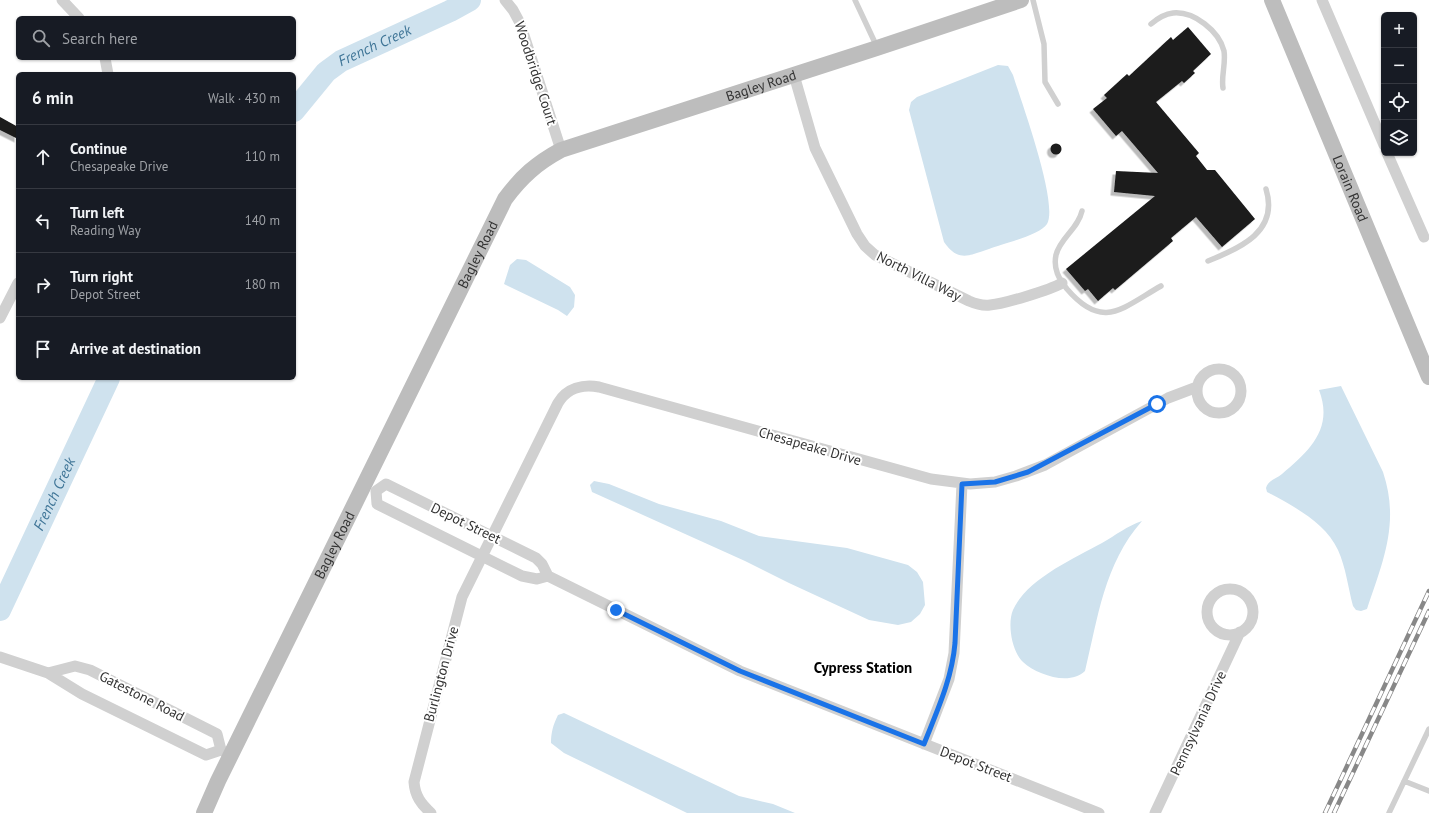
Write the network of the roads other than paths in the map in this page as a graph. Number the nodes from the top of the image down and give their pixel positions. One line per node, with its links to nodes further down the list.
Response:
1 (62, 0): 8 (street)
2 (505, 0): 17 (street, Woodbridge Court)
3 (856, 0): 10 (lane)
4 (1021, 0): 10 (street, Bagley Road)
5 (1032, 0): 15 (lane)
6 (1272, 0): 27 (street, Lorain Road)
7 (1322, 0): 16 (street)
8 (77, 16)
9 (1151, 24): 14 (lane)
10 (877, 48): 13 (street, Bagley Road)
11 (105, 60): 12 (street)
12 (108, 72)
13 (794, 75): 17 (street, Bagley Road); 23 (street, North Villa Way)
14 (1223, 88)
15 (1058, 104)
16 (1381, 138)
17 (561, 150): 30 (street, Bagley Road)
18 (1389, 156): 21 (street)
19 (1266, 189): 22 (lane)
20 (1082, 212): 23 (lane)
21 (1424, 237)
22 (1208, 261)
23 (1062, 282): 24 (lane)
24 (1162, 286)
25 (16, 287): 26 (street)
26 (0, 318)
27 (1429, 376)
28 (1197, 387): 28 (street); 29 (street, Chesapeake Drive)
29 (962, 484): 31 (street, Chesapeake Drive); 38 (street)
30 (370, 488): 31 (street, Depot Street); 32 (street, Depot Street); 39 (street, Bagley Road)
31 (492, 536): 32 (street, Burlington Drive); 33 (street, Depot Street)
32 (482, 556): 33 (street, Depot Street); 43 (street, Burlington Drive)
33 (548, 576): 38 (street, Depot Street)
34 (1240, 632): 34 (street, Pennsylvania Drive); 45 (street, Pennsylvania Drive)
35 (0, 657): 36 (street, Gatestone Road)
36 (48, 673): 39 (street, Gatestone Road); 39 (street, Gatestone Road)
37 (1429, 729): 40 (lane)
38 (924, 744): 44 (street, Depot Street)
39 (226, 753): 42 (street, Bagley Road)
40 (1404, 781): 41 (lane); 46 (lane)
41 (1429, 792)
42 (204, 813)
43 (431, 813)
44 (1099, 813)
45 (1155, 813)
46 (1389, 813)

